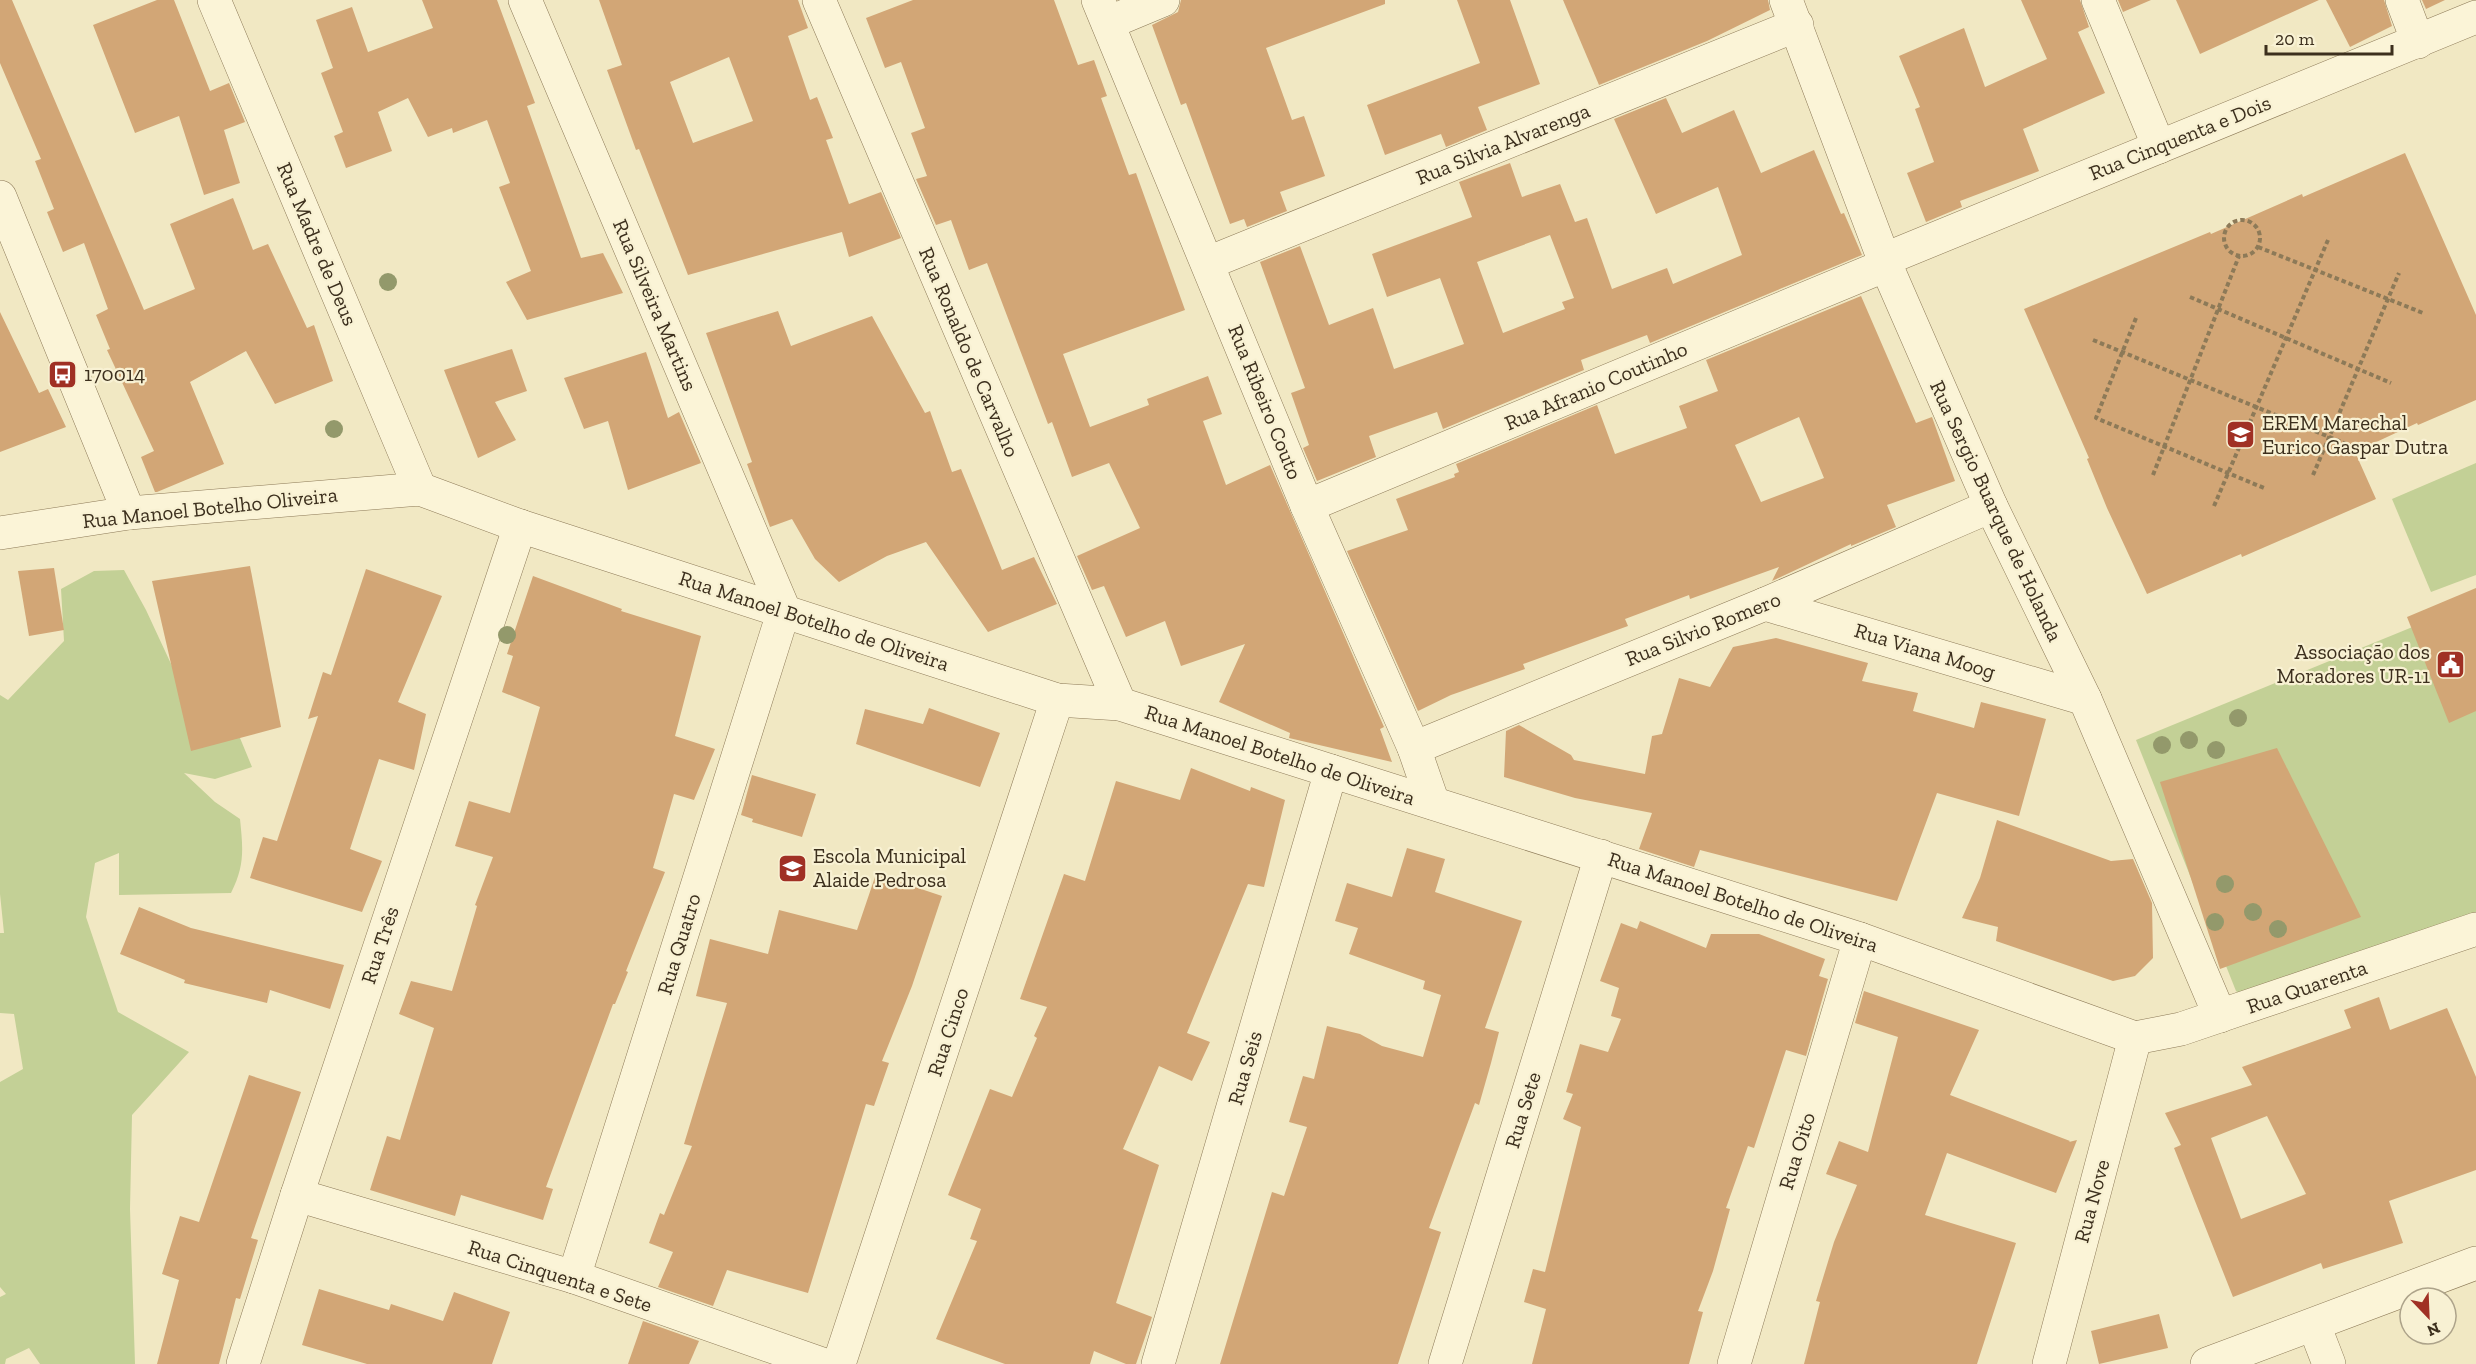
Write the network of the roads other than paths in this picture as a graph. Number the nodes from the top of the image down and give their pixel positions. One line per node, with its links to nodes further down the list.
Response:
1 (214, 0): 15 (street, Rua Madre de Deus)
2 (525, 0): 22 (street, Rua Silveira Martins)
3 (819, 0): 25 (street, Rua Ronaldo de Carvalho)
4 (1163, 0): 7 (street)
5 (2098, 0): 11 (street)
6 (2402, 0): 10 (street)
7 (1103, 11): 13 (street, Rua Ribeiro Couto)
8 (1792, 12): 13 (street, Rua Silvia Alvarenga); 14 (street, Rua Sergio Buarque de Holanda)
9 (2476, 17): 10 (street, Rua Cinquenta e Dois)
10 (2418, 42): 11 (street, Rua Cinquenta e Dois)
11 (2159, 147): 14 (street, Rua Cinquenta e Dois)
12 (0, 197): 18 (street)
13 (1208, 263): 16 (street, Rua Ribeiro Couto)
14 (1884, 263): 16 (street, Rua Afranio Coutinho); 17 (street, Rua Sergio Buarque de Holanda)
15 (420, 489): 18 (street, Rua Manoel Botelho Oliveira); 19 (street, Rua Manoel Botelho de Oliveira)
16 (1307, 506): 26 (street, Rua Ribeiro Couto)
17 (1991, 506): 21 (street, Rua Silvio Romero); 24 (street, Rua Sergio Buarque de Holanda)
18 (129, 513): 20 (street, Rua Manoel Botelho Oliveira)
19 (520, 526): 22 (street, Rua Manoel Botelho de Oliveira); 34 (street, Rua Três)
20 (0, 533)
21 (1766, 604): 24 (street, Rua Viana Moog); 26 (street, Rua Silvio Romero)
22 (784, 610): 23 (street, Rua Manoel Botelho de Oliveira); 36 (street, Rua Quatro)
23 (1057, 699): 25 (street, Rua Manoel Botelho de Oliveira); 40 (street, Rua Cinco)
24 (2085, 699): 32 (street, Rua Sergio Buarque de Holanda)
25 (1120, 704): 27 (street, Rua Manoel Botelho de Oliveira)
26 (1414, 748): 28 (street, Rua Ribeiro Couto)
27 (1331, 771): 28 (street, Rua Manoel Botelho de Oliveira); 41 (street, Rua Seis)
28 (1433, 803): 29 (street, Rua Manoel Botelho de Oliveira)
29 (1601, 856): 31 (street, Rua Manoel Botelho de Oliveira); 42 (street, Rua Sete)
30 (2476, 929): 32 (street, Rua Quarenta)
31 (1860, 939): 33 (street, Rua Manoel Botelho de Oliveira); 43 (street, Rua Oito)
32 (2220, 1016): 33 (street, Rua Quarenta)
33 (2135, 1038): 44 (street, Rua Nove)
34 (297, 1195): 36 (street, Rua Cinquenta e Sete); 38 (street, Rua Três)
35 (2476, 1263): 37 (street)
36 (574, 1277): 39 (street, Rua Cinquenta e Sete)
37 (2314, 1325): 45 (street); 46 (street)
38 (243, 1364)
39 (822, 1364)
40 (839, 1364)
41 (1158, 1364)
42 (1445, 1364)
43 (1734, 1364)
44 (2049, 1364)
45 (2206, 1364)
46 (2329, 1364)

